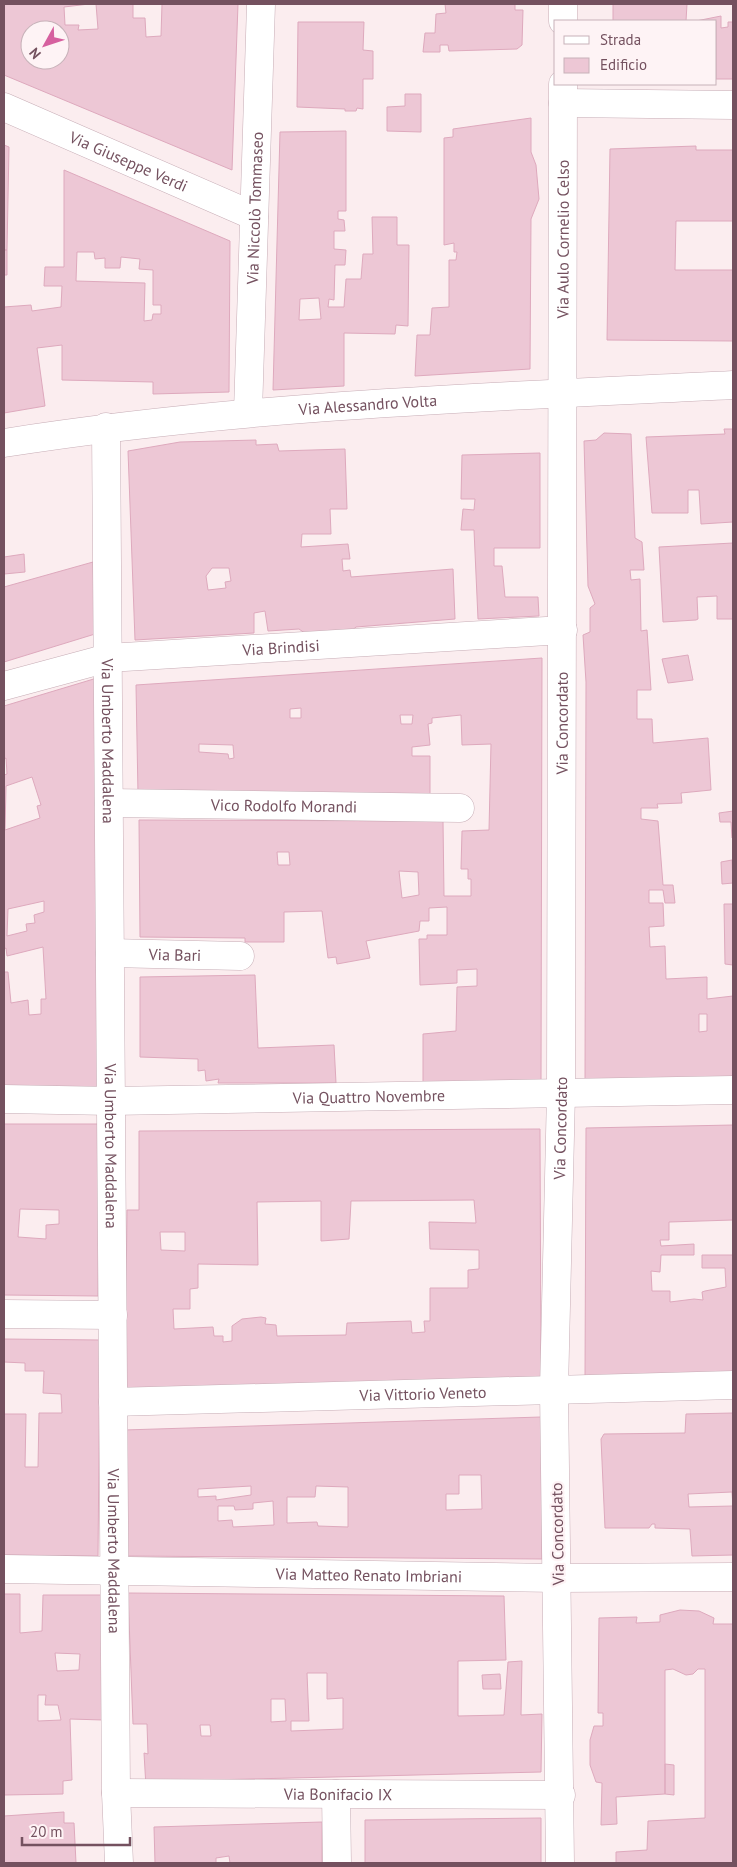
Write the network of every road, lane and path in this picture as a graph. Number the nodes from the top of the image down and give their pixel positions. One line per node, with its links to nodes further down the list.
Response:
1 (261, 4): 7 (street, Via Niccolò Tommaseo)
2 (563, 4): 3 (street)
3 (563, 20)
4 (563, 94): 5 (street); 9 (street, Via Aulo Cornelio Celso)
5 (733, 105)
6 (4, 107): 7 (street, Via Giuseppe Verdi)
7 (254, 216): 10 (street, Via Niccolò Tommaseo)
8 (733, 385): 9 (street, Via Alessandro Volta)
9 (562, 394): 10 (street, Via Alessandro Volta); 13 (street, Via Concordato)
10 (248, 412): 11 (street, Via Alessandro Volta)
11 (106, 427): 12 (street, Via Alessandro Volta); 14 (street, Via Umberto Maddalena)
12 (4, 443)
13 (563, 630): 14 (street, Via Brindisi); 21 (street, Via Concordato)
14 (108, 658): 15 (street, Via Brindisi); 16 (street, Via Umberto Maddalena)
15 (4, 686)
16 (109, 803): 17 (street, Vico Rodolfo Morandi); 18 (street, Via Umberto Maddalena)
17 (460, 808)
18 (110, 952): 19 (street, Via Bari); 23 (street, Via Umberto Maddalena)
19 (240, 956)
20 (733, 1090): 21 (street, Via Quattro Novembre)
21 (561, 1093): 23 (street, Via Quattro Novembre); 27 (street, Via Concordato)
22 (4, 1099): 23 (street, Via Quattro Novembre)
23 (111, 1101): 25 (street, Via Umberto Maddalena)
24 (4, 1314): 25 (street)
25 (113, 1315): 28 (street, Via Umberto Maddalena)
26 (733, 1386): 27 (street, Via Vittorio Veneto)
27 (554, 1390): 28 (street, Via Vittorio Veneto); 32 (street, Via Concordato)
28 (113, 1402): 30 (street, Via Umberto Maddalena)
29 (4, 1569): 30 (street, Via Matteo Renato Imbriani)
30 (114, 1571): 32 (street, Via Matteo Renato Imbriani); 33 (street, Via Umberto Maddalena)
31 (733, 1577): 32 (street, Via Matteo Renato Imbriani)
32 (557, 1578): 35 (street, Via Concordato)
33 (116, 1793): 34 (street, Via Bonifacio IX); 36 (street, Via Umberto Maddalena)
34 (336, 1794): 35 (street, Via Bonifacio IX); 37 (street)
35 (561, 1795): 38 (street, Via Concordato)
36 (120, 1863)
37 (337, 1863)
38 (560, 1863)

